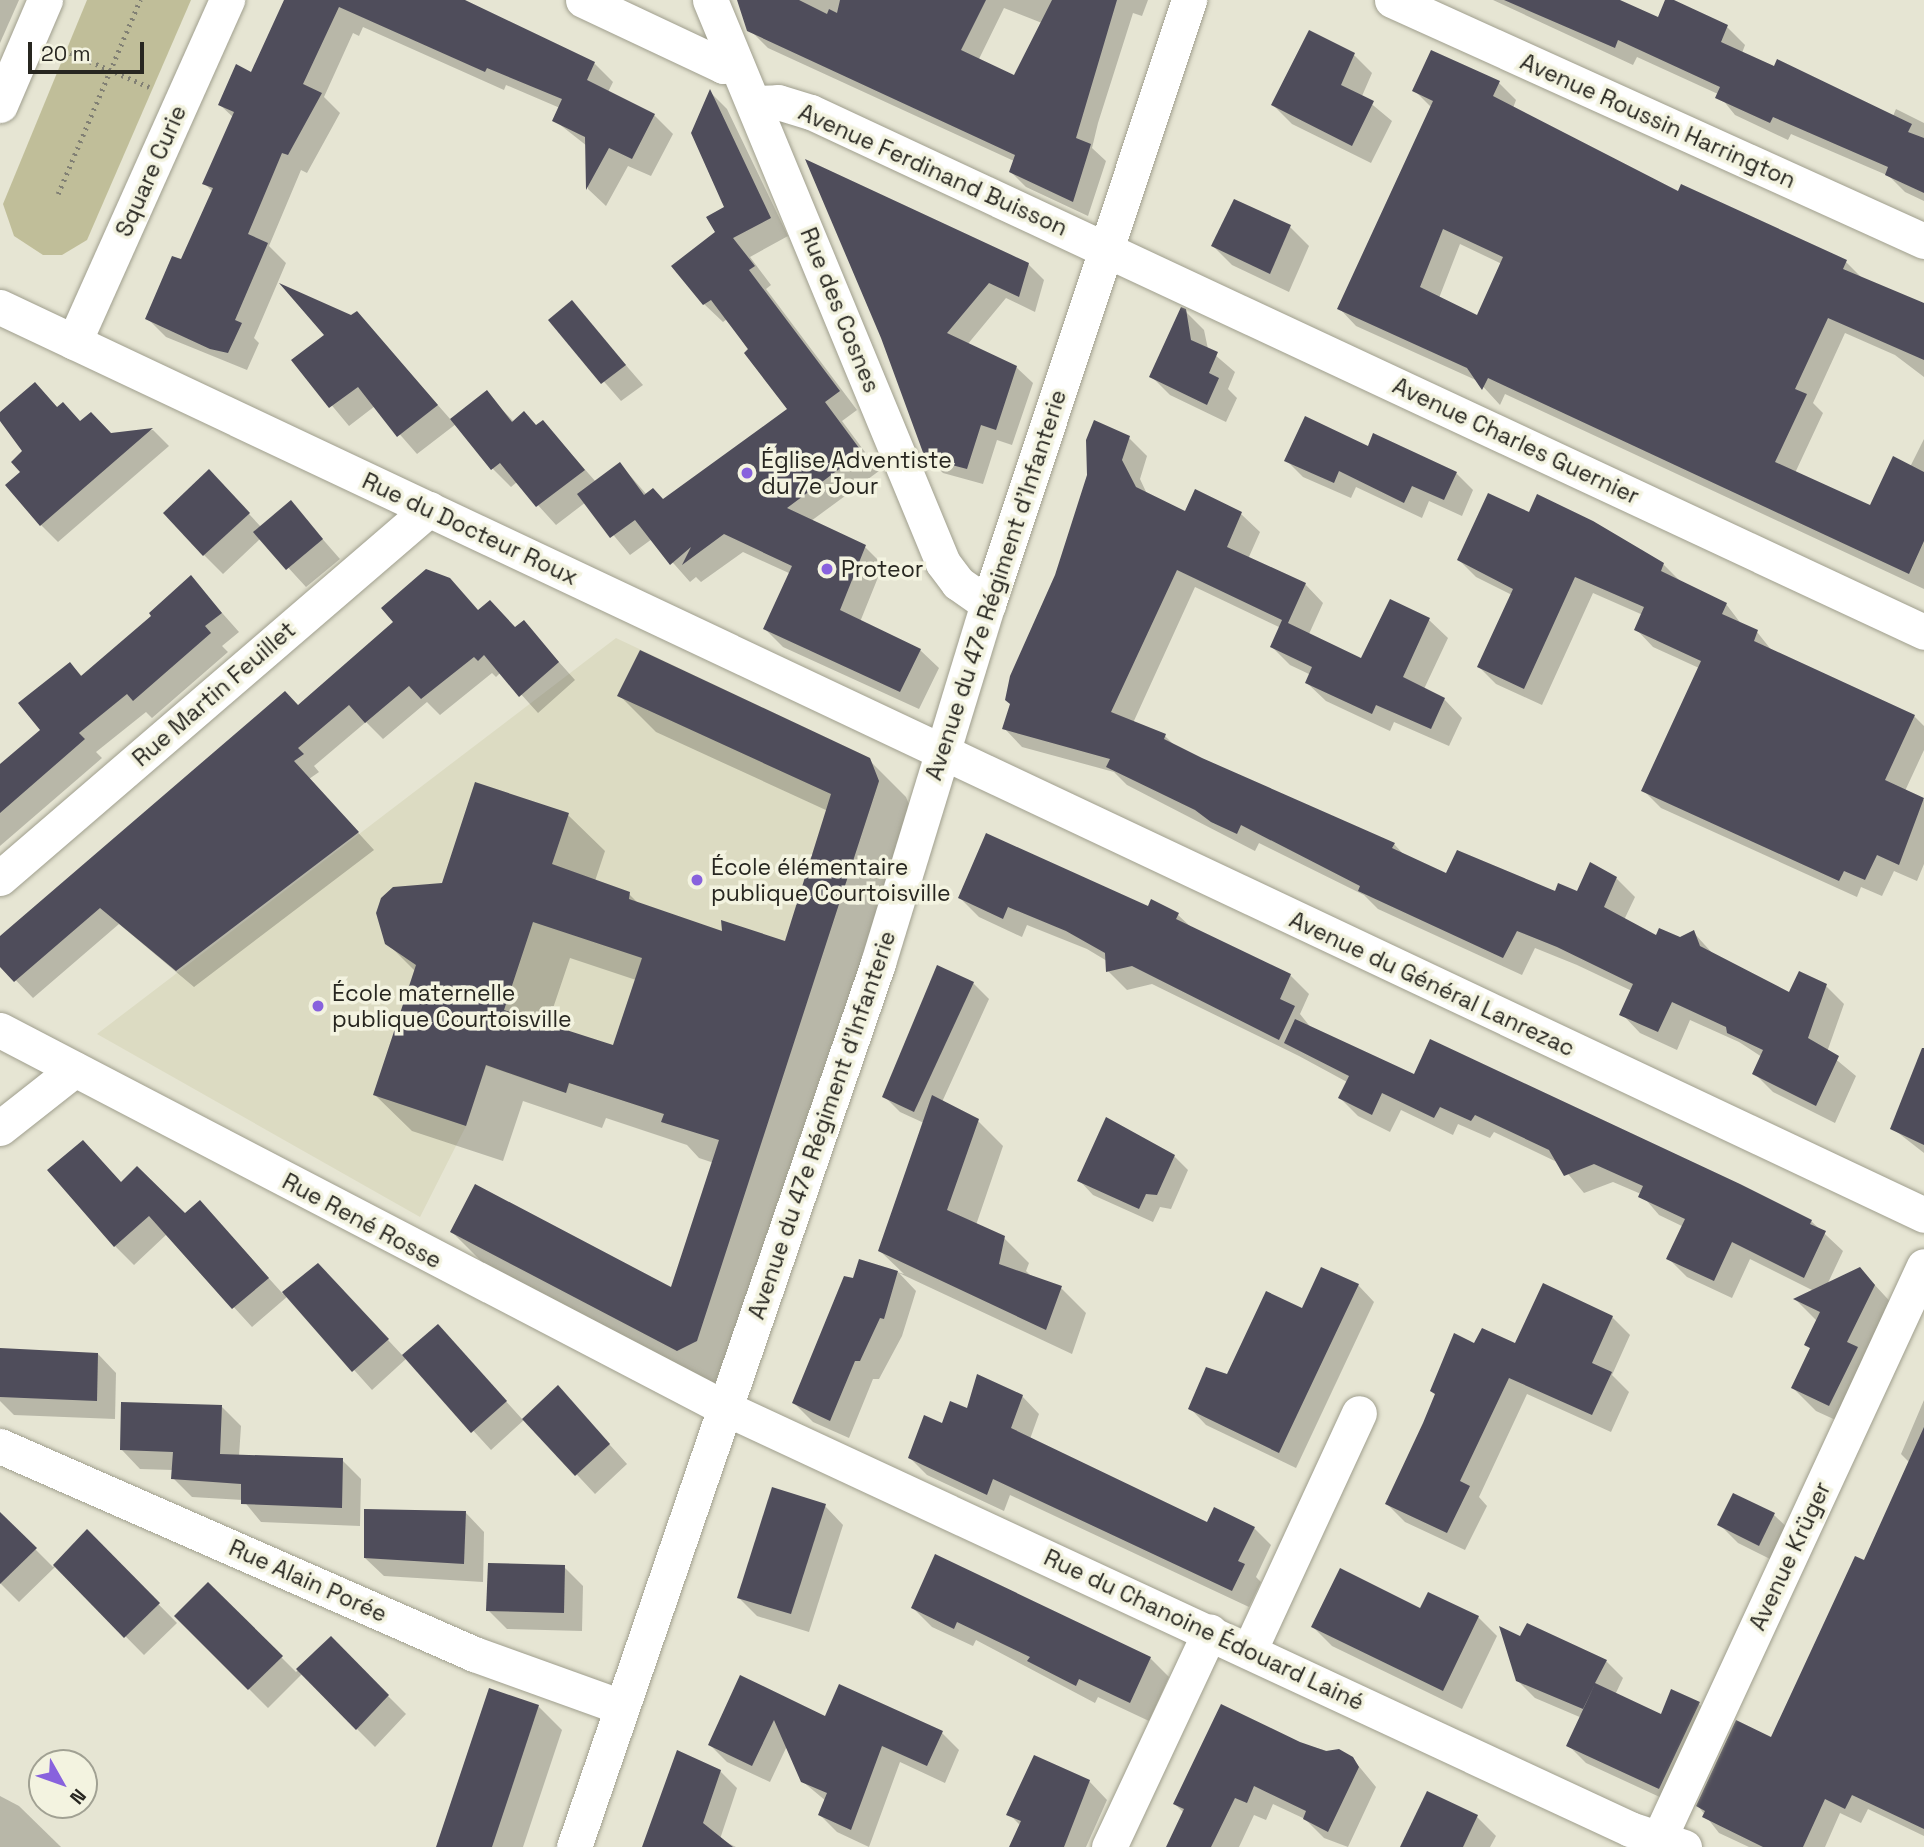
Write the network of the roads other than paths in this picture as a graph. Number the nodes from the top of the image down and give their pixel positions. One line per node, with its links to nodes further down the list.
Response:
1 (45, 0): 9 (street)
2 (227, 0): 13 (street, Square Curie)
3 (583, 0): 7 (street)
4 (710, 0): 7 (street, Rue des Cosnes)
5 (1189, 0): 11 (street, Avenue du 47e Régiment d'Infanterie)
6 (1392, 0): 10 (street, Avenue Roussin Harrington)
7 (736, 62): 8 (street, Rue des Cosnes)
8 (755, 103): 11 (street, Avenue Ferdinand Buisson); 15 (street, Rue des Cosnes)
9 (0, 105)
10 (1924, 241)
11 (1107, 249): 15 (street, Avenue du 47e Régiment d'Infanterie); 16 (street, Avenue Charles Guernier)
12 (1, 309): 13 (street, Rue du Docteur Roux)
13 (74, 341): 14 (street, Rue du Docteur Roux)
14 (429, 509): 17 (street, Rue du Docteur Roux); 18 (street, Rue Martin Feuillet)
15 (988, 604): 17 (street, Avenue du 47e Régiment d'Infanterie)
16 (1924, 632)
17 (941, 752): 22 (street, Avenue du Général Lanrezac); 24 (street, Avenue du 47e Régiment d'Infanterie)
18 (0, 878)
19 (0, 1030): 20 (street, Rue René Rosse)
20 (75, 1069): 21 (street); 24 (street, Rue René Rosse)
21 (0, 1128)
22 (1924, 1215)
23 (1924, 1266): 30 (street, Avenue Krüger)
24 (725, 1408): 27 (street, Rue du Chanoine Édouard Lainé); 29 (street, Avenue du 47e Régiment d'Infanterie)
25 (1359, 1413): 28 (street)
26 (0, 1446): 29 (street, Rue Alain Porée)
27 (1210, 1632): 28 (street, Rue du Chanoine Édouard Lainé); 32 (street)
28 (1249, 1651): 30 (street, Rue du Chanoine Édouard Lainé)
29 (621, 1707): 31 (street, Avenue du 47e Régiment d'Infanterie)
30 (1667, 1843)
31 (574, 1847)
32 (1109, 1847)

